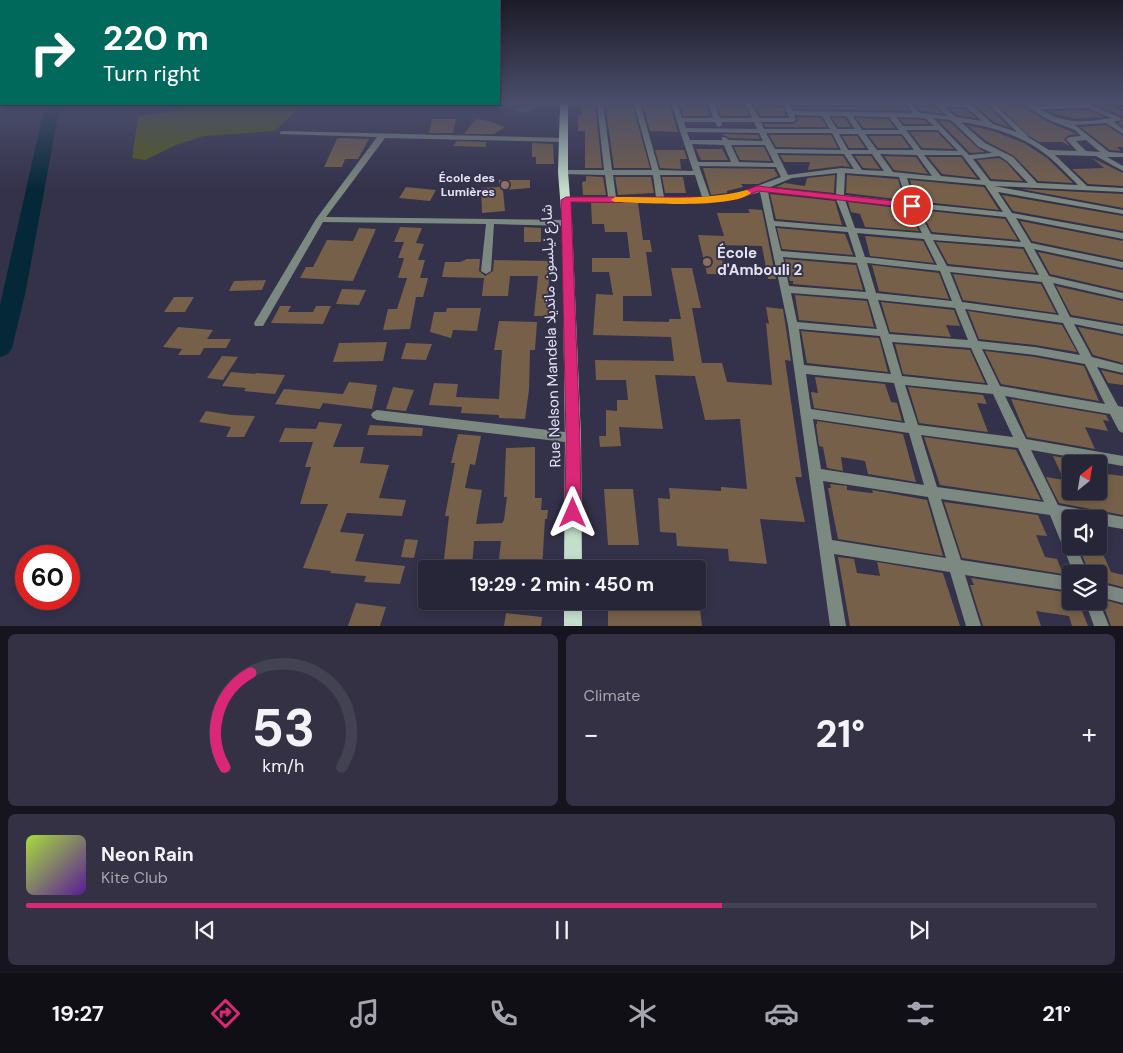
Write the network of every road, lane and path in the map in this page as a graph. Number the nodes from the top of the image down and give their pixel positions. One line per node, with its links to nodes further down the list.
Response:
1 (564, 132): 18 (main road, Rue Nelson Mandela شارع نيلسون مانديلا)
2 (603, 132): 40 (street)
3 (645, 132): 41 (street)
4 (685, 132): 19 (street)
5 (722, 132): 21 (street)
6 (763, 132): 22 (street)
7 (834, 132): 24 (street)
8 (861, 132): 25 (street)
9 (904, 132): 26 (street)
10 (944, 132): 30 (street)
11 (967, 132): 28 (street)
12 (1006, 132): 20 (street)
13 (1021, 132): 20 (street)
14 (1080, 132): 17 (street)
15 (282, 133): 16 (street)
16 (383, 135): 18 (street); 60 (street)
17 (1088, 138): 29 (street); 32 (street)
18 (564, 140): 39 (main road, Rue Nelson Mandela شارع نيلسون مانديلا)
19 (688, 142): 21 (street); 36 (street)
20 (1031, 142): 27 (street)
21 (727, 143): 22 (street); 34 (street)
22 (768, 143): 23 (street)
23 (772, 151): 24 (street); 35 (street)
24 (846, 152): 25 (street); 42 (street)
25 (875, 152): 26 (street); 43 (street)
26 (919, 152): 30 (street); 46 (street)
27 (1046, 152): 29 (street); 49 (street)
28 (1002, 154): 30 (street); 47 (street)
29 (1084, 154): 31 (street)
30 (965, 155): 48 (street)
31 (1097, 155): 32 (street); 37 (street)
32 (1108, 155): 33 (street)
33 (1123, 155)
34 (736, 165): 35 (street); 36 (street)
35 (778, 165): 45 (street)
36 (697, 168): 41 (street); 56 (street)
37 (1123, 169)
38 (841, 170): 42 (street); 45 (street); 52 (street)
39 (563, 172): 40 (street); 53 (main road, Rue Nelson Mandela شارع نيلسون مانديلا)
40 (607, 172): 41 (street); 54 (street)
41 (656, 172): 55 (street)
42 (860, 172): 43 (street)
43 (890, 174): 44 (street)
44 (902, 175): 46 (street); 57 (street)
45 (785, 177): 50 (street)
46 (938, 178): 48 (street)
47 (1034, 185): 48 (street); 49 (street)
48 (992, 186): 58 (street); 59 (street)
49 (1085, 188): 51 (street)
50 (760, 189): 52 (street); 56 (street); 62 (street)
51 (1123, 190)
52 (840, 198): 57 (street); 64 (street)
53 (566, 200): 54 (street); 63 (main road, Rue Nelson Mandela شارع نيلسون مانديلا)
54 (612, 200): 55 (street)
55 (661, 200): 56 (street)
56 (707, 200)
57 (912, 206): 59 (street); 65 (street)
58 (1123, 212)
59 (1011, 215): 66 (street); 67 (street)
60 (320, 220): 61 (street); 79 (street)
61 (490, 222): 63 (street); 72 (street)
62 (772, 222): 64 (street); 68 (street)
63 (567, 223): 94 (main road, Rue Nelson Mandela شارع نيلسون مانديلا)
64 (852, 230): 65 (street); 69 (street)
65 (929, 236): 67 (street); 71 (street)
66 (1123, 236)
67 (1026, 245): 70 (street); 73 (street)
68 (778, 254): 69 (street); 74 (street)
69 (862, 260): 71 (street); 75 (street)
70 (1123, 265)
71 (944, 269): 73 (street); 77 (street)
72 (486, 271)
73 (1048, 280): 76 (street); 78 (street)
74 (785, 289): 75 (street); 80 (street)
75 (873, 296): 77 (street); 82 (street)
76 (1123, 296)
77 (957, 304): 78 (street); 83 (street)
78 (1066, 318): 81 (street); 84 (street)
79 (259, 324)
80 (792, 325): 82 (street); 85 (street)
81 (1123, 330)
82 (885, 336): 83 (street); 87 (street)
83 (974, 343): 84 (street); 88 (street)
84 (1088, 360): 86 (street); 89 (street)
85 (800, 369): 87 (street); 90 (street)
86 (1123, 369)
87 (898, 381): 88 (street); 93 (street)
88 (997, 390): 89 (street); 95 (street)
89 (1118, 411): 92 (street)
90 (807, 413): 93 (street); 97 (street)
91 (377, 415): 94 (street)
92 (1123, 428)
93 (914, 429): 95 (street); 98 (street)
94 (573, 438): 102 (main road, Rue Nelson Mandela شارع نيلسون مانديلا)
95 (1022, 443): 96 (street); 99 (street)
96 (1123, 461)
97 (815, 474): 98 (street); 101 (street)
98 (935, 492): 99 (street); 104 (street)
99 (1054, 510): 100 (street); 103 (street)
100 (1123, 523)
101 (826, 546): 104 (street); 111 (street)
102 (573, 560)
103 (1077, 565)
104 (957, 567): 105 (street); 112 (street)
105 (1062, 583)
106 (1107, 592): 107 (street)
107 (1123, 596)
108 (573, 610): 110 (main road)
109 (1096, 610): 113 (street)
110 (573, 626)
111 (838, 626)
112 (974, 626)
113 (1102, 626)

